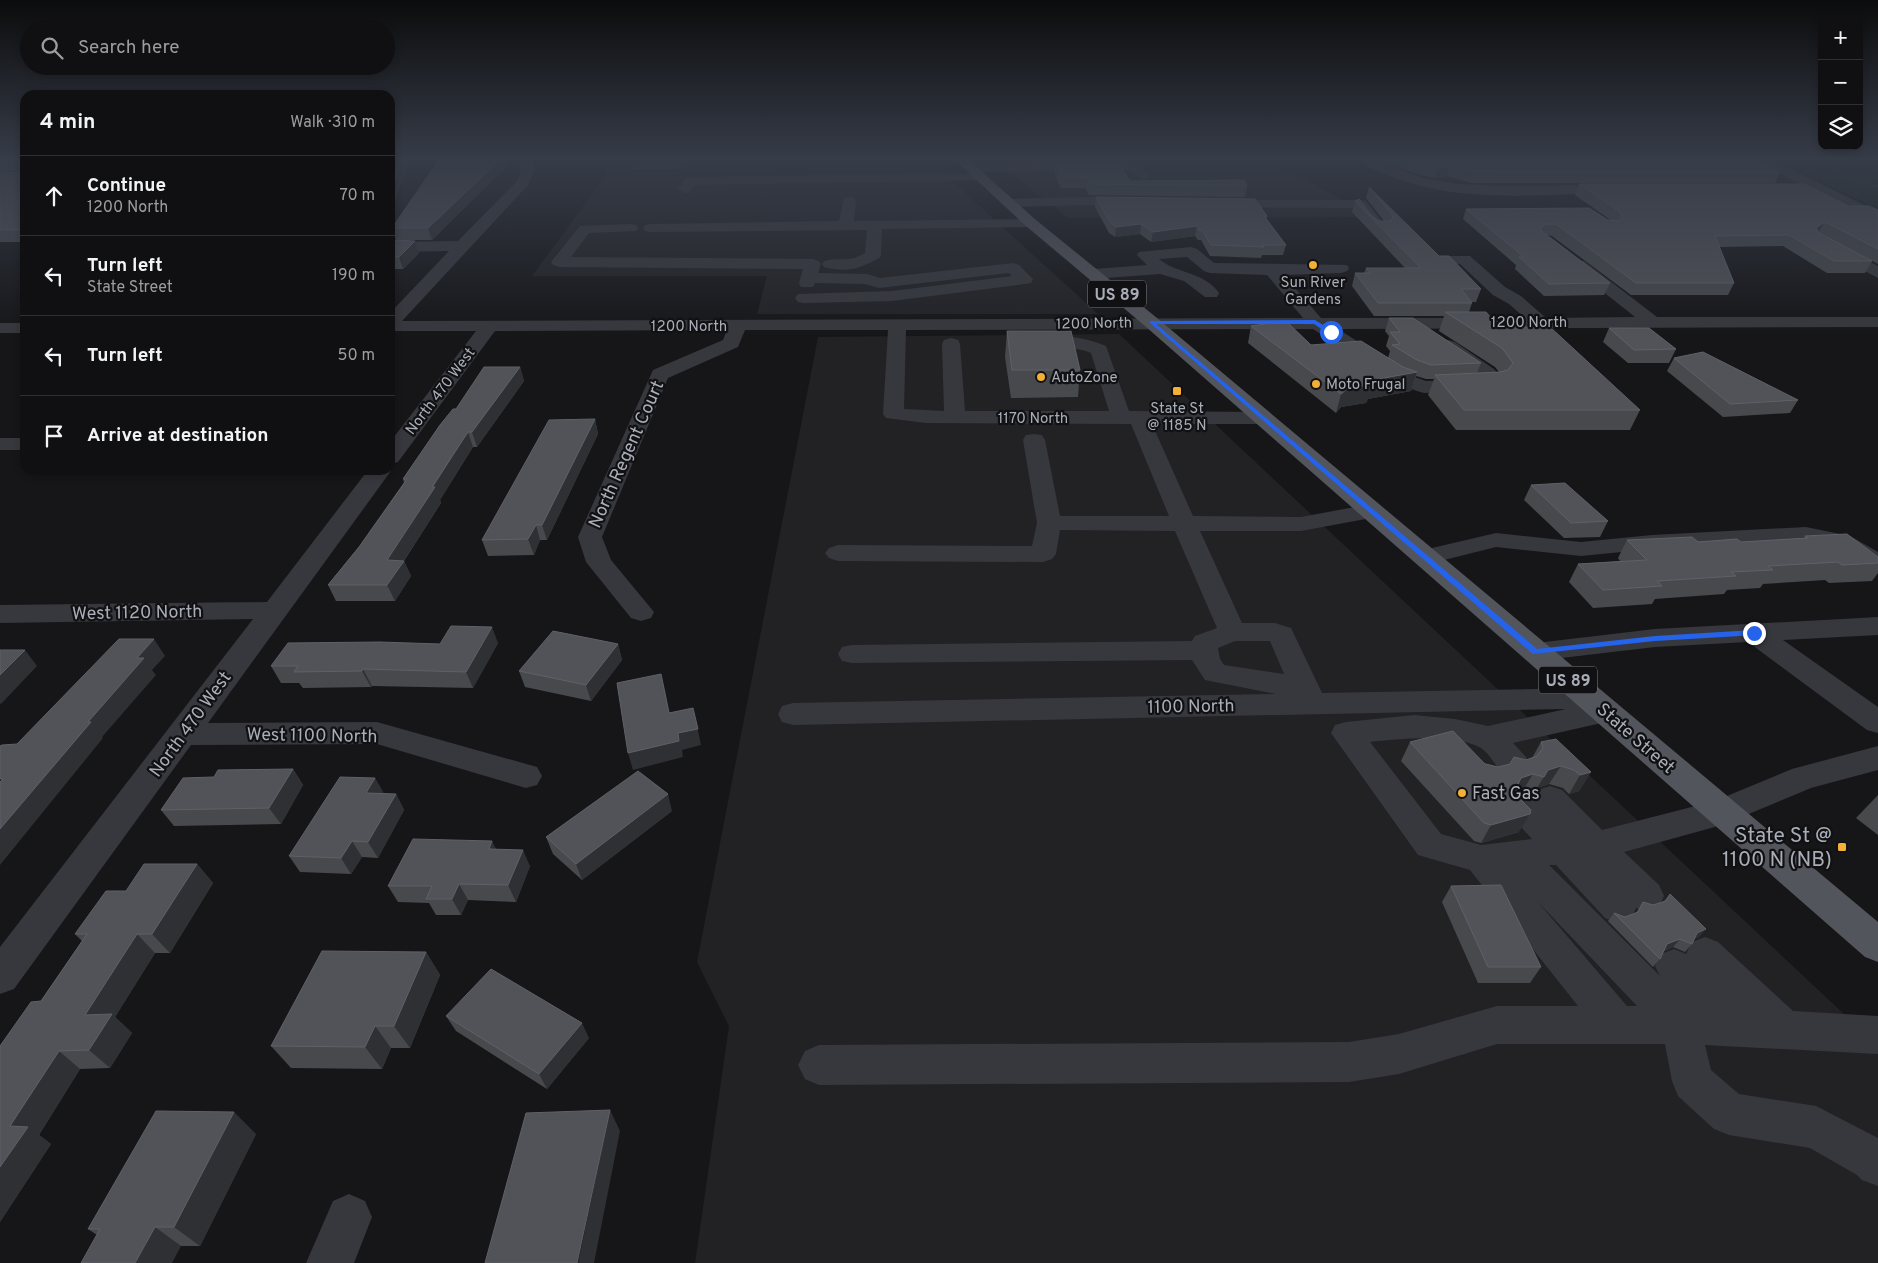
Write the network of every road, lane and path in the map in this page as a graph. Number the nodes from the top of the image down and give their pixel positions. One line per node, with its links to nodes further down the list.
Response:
1 (488, 219): 11 (street)
2 (847, 219): 7 (street)
3 (1027, 219): 5 (main road, State Street / US 89)
4 (1373, 219): 9 (street)
5 (1031, 223): 6 (street); 22 (main road, State Street / US 89)
6 (875, 225): 7 (street); 16 (street)
7 (846, 226): 8 (street)
8 (650, 228): 15 (street); 15 (street)
9 (1381, 229)
10 (1819, 240): 21 (street)
11 (462, 246): 12 (street); 26 (street)
12 (395, 248)
13 (1562, 252): 31 (street)
14 (1438, 259): 30 (street)
15 (650, 263): 20 (street)
16 (855, 265): 20 (street); 23 (street)
17 (1342, 268): 19 (street)
18 (1161, 269): 19 (street); 22 (street); 24 (street)
19 (1272, 270): 28 (street)
20 (810, 271): 23 (street); 25 (street)
21 (1878, 273)
22 (1093, 274): 27 (main road, State Street / US 89)
23 (867, 279): 25 (street)
24 (1211, 293)
25 (804, 298): 37 (street)
26 (395, 319)
27 (1151, 322): 28 (street, 1200 North); 35 (street, 1200 North); 44 (main road, State Street / US 89)
28 (1315, 322): 29 (street, 1200 North); 29 (street)
29 (1411, 322): 30 (street, 1200 North)
30 (1540, 322): 31 (street, 1200 North)
31 (1652, 322): 32 (street, 1200 North)
32 (1878, 322)
33 (395, 324): 36 (street, 1200 North)
34 (897, 324): 35 (street, 1200 North); 37 (street, 1200 North); 42 (street, 1170 North)
35 (1012, 324): 43 (street)
36 (490, 325): 38 (street, 1200 North); 48 (street, North 470 West)
37 (795, 325): 38 (street, 1200 North)
38 (738, 326): 57 (street, North Regent Court)
39 (14, 328): 40 (street)
40 (0, 340)
41 (951, 344): 42 (street)
42 (955, 417): 43 (street, 1170 North)
43 (1130, 418): 44 (street, 1170 North); 52 (street)
44 (1264, 418): 50 (main road, State Street / US 89)
45 (1034, 440): 51 (street)
46 (0, 444): 47 (street)
47 (20, 444)
48 (395, 450)
49 (376, 475): 56 (street, North 470 West)
50 (1371, 511): 52 (street); 54 (main road, State Street / US 89)
51 (1049, 523): 52 (street); 53 (street)
52 (1185, 524): 60 (street)
53 (838, 554)
54 (1424, 556): 55 (street); 63 (main road, State Street / US 89)
55 (1878, 562)
56 (273, 610): 58 (street, West 1120 North); 70 (street, North 470 West)
57 (641, 612)
58 (0, 614)
59 (1878, 626): 61 (street)
60 (1232, 632): 62 (street); 65 (street)
61 (1754, 633): 63 (street); 68 (street)
62 (1203, 650): 64 (street); 65 (street)
63 (1536, 652): 66 (main road, State Street / US 89)
64 (852, 654)
65 (1308, 695): 66 (street, 1100 North); 67 (street, 1100 North)
66 (1598, 705): 71 (street); 74 (main road, State Street / US 89)
67 (793, 714)
68 (1878, 722)
69 (1445, 728): 71 (street); 71 (street); 76 (street)
70 (183, 734): 73 (street, West 1100 North); 79 (street, North 470 West)
71 (1497, 735)
72 (1878, 758): 74 (street)
73 (526, 776)
74 (1722, 812): 75 (street); 78 (main road, State Street / US 89)
75 (1592, 845): 75 (street); 76 (street); 77 (street)
76 (1498, 857): 80 (street); 81 (street)
77 (1632, 902)
78 (1876, 941)
79 (0, 977)
80 (1618, 1026): 81 (street); 85 (street)
81 (1681, 1026): 82 (street); 86 (street)
82 (1735, 1027): 83 (street); 83 (street)
83 (1784, 1029): 84 (street)
84 (1878, 1035)
85 (819, 1065)
86 (1878, 1164)
87 (349, 1217): 88 (street)
88 (330, 1263)

